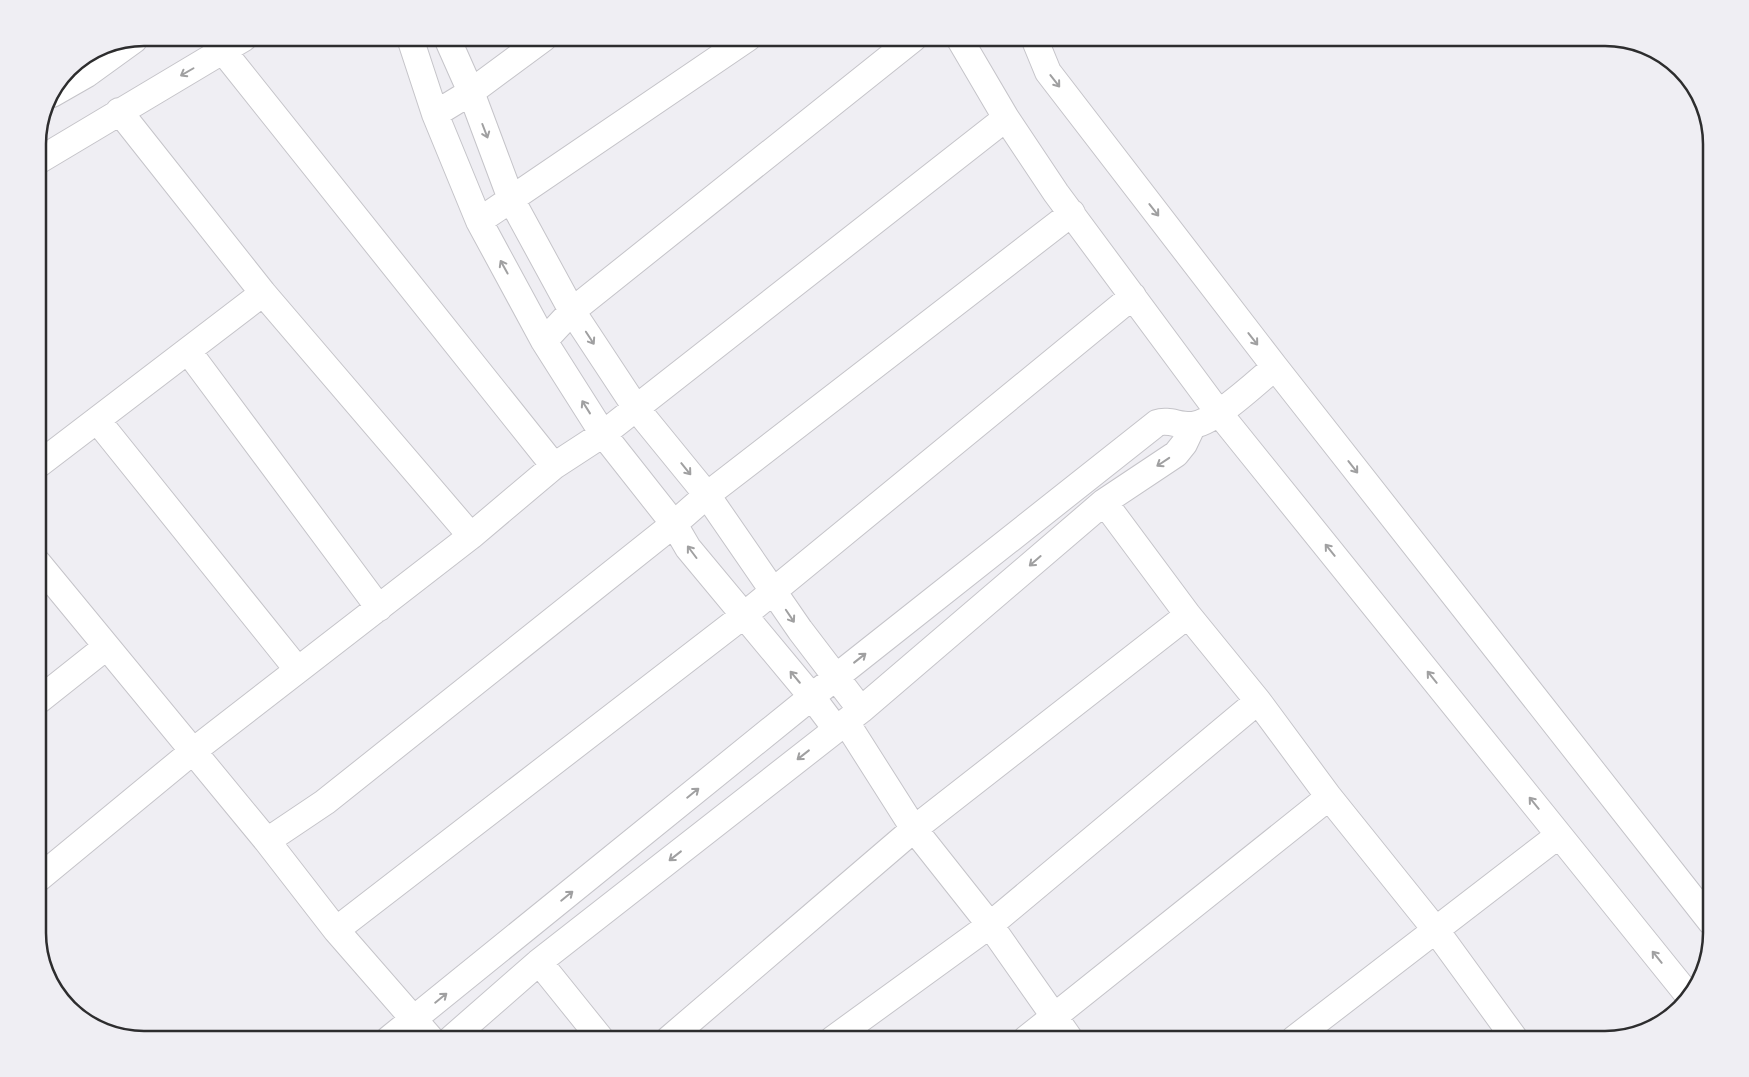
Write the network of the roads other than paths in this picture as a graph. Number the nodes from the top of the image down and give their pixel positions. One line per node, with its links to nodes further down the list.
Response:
1 (230, 46): 13 (street, one-way to 13)
2 (235, 46): 32 (street)
3 (413, 46): 14 (street)
4 (451, 46): 12 (street)
5 (533, 46): 12 (street)
6 (736, 46): 17 (street)
7 (904, 46): 22 (street)
8 (964, 46): 15 (street)
9 (1037, 46): 25 (street, one-way to 25)
10 (122, 49): 11 (street)
11 (66, 86)
12 (471, 92): 14 (street); 17 (street, one-way to 17)
13 (118, 111): 16 (street); 20 (street)
14 (435, 114): 19 (street)
15 (1006, 118): 18 (street); 26 (street)
16 (46, 155)
17 (511, 199): 19 (street); 22 (street)
18 (1072, 213): 21 (street); 33 (street)
19 (479, 222): 23 (street, one-way to 19)
20 (263, 293): 24 (street); 36 (street)
21 (1133, 296): 27 (street); 38 (street)
22 (572, 311): 23 (street); 26 (street, one-way to 26)
23 (544, 340): 30 (street, one-way to 23)
24 (188, 351): 28 (street); 39 (street)
25 (1275, 367): 27 (street); 55 (street, one-way to 55)
26 (636, 408): 30 (street); 33 (street, one-way to 33)
27 (1219, 413): 29 (street); 52 (street, one-way to 27)
28 (96, 420): 31 (street); 43 (street)
29 (1193, 425): 34 (street, one-way to 34); 44 (street, one-way to 29)
30 (603, 434): 32 (street); 35 (street)
31 (46, 459)
32 (554, 466): 36 (street)
33 (707, 496): 35 (street); 38 (street)
34 (1104, 502): 41 (street); 48 (street, one-way to 48)
35 (674, 524): 40 (street, one-way to 35); 53 (street)
36 (470, 536): 39 (street)
37 (46, 573): 42 (street)
38 (773, 590): 40 (street); 44 (street, one-way to 44)
39 (378, 608): 43 (street)
40 (743, 616): 46 (street, one-way to 40); 58 (street)
41 (1188, 616): 47 (street); 51 (street)
42 (106, 647): 45 (street); 49 (street)
43 (297, 669): 49 (street)
44 (836, 677): 46 (street); 48 (street)
45 (46, 695)
46 (812, 697): 48 (street); 62 (street, one-way to 46)
47 (1258, 701): 50 (street); 56 (street)
48 (848, 720): 51 (street); 59 (street, one-way to 59)
49 (192, 752): 53 (street); 54 (street)
50 (1329, 797): 57 (street); 61 (street)
51 (914, 829): 56 (street); 67 (street)
52 (1559, 835): 57 (street); 60 (street, one-way to 52)
53 (267, 841): 58 (street)
54 (46, 872)
55 (1703, 911)
56 (990, 925): 61 (street); 68 (street)
57 (1435, 929): 71 (street); 72 (street)
58 (336, 930): 62 (street)
59 (539, 962): 65 (street); 66 (street)
60 (1684, 990)
61 (1055, 1018): 69 (street); 70 (street)
62 (414, 1020): 63 (street); 64 (street)
63 (400, 1031)
64 (423, 1031)
65 (461, 1031)
66 (594, 1031)
67 (680, 1031)
68 (845, 1031)
69 (1038, 1031)
70 (1064, 1031)
71 (1305, 1031)
72 (1507, 1031)

